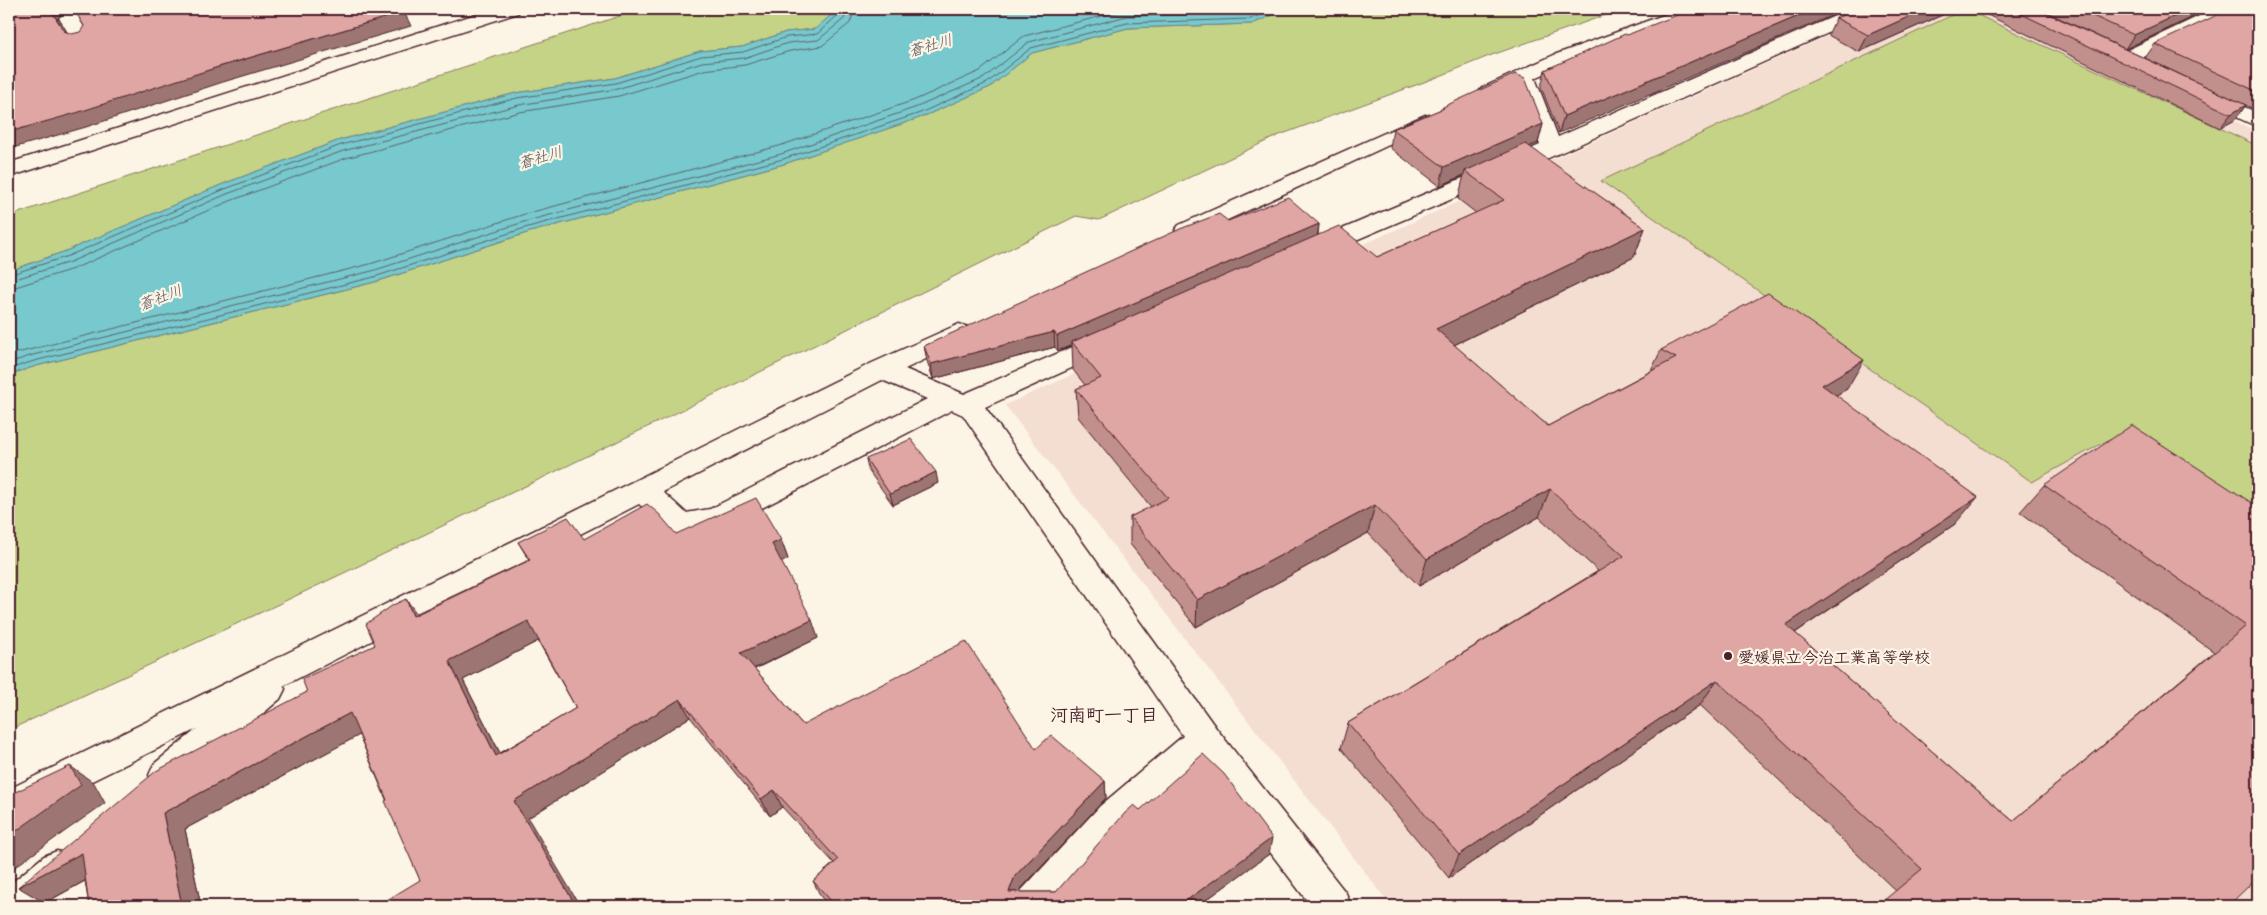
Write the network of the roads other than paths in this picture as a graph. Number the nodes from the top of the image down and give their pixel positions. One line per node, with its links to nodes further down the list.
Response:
1 (81, 9): 6 (street)
2 (511, 9): 14 (street)
3 (1697, 9): 8 (street)
4 (1866, 9): 13 (street)
5 (2229, 9): 7 (street)
6 (82, 40)
7 (2126, 58)
8 (1524, 76): 10 (street); 13 (street)
9 (2188, 87): 12 (street)
10 (1470, 101)
11 (1443, 113): 15 (street)
12 (2258, 120)
13 (1552, 148): 16 (street)
14 (9, 170)
15 (1171, 237)
16 (1294, 259)
17 (980, 324): 19 (street)
18 (1126, 333): 20 (street)
19 (880, 369): 20 (street); 21 (street)
20 (958, 402): 21 (street); 23 (street)
21 (642, 490): 22 (street)
22 (300, 662): 24 (street); 25 (street)
23 (1204, 738): 28 (street); 29 (street)
24 (141, 797)
25 (9, 806)
26 (80, 848): 27 (street)
27 (12, 906)
28 (1032, 906)
29 (1333, 906)

